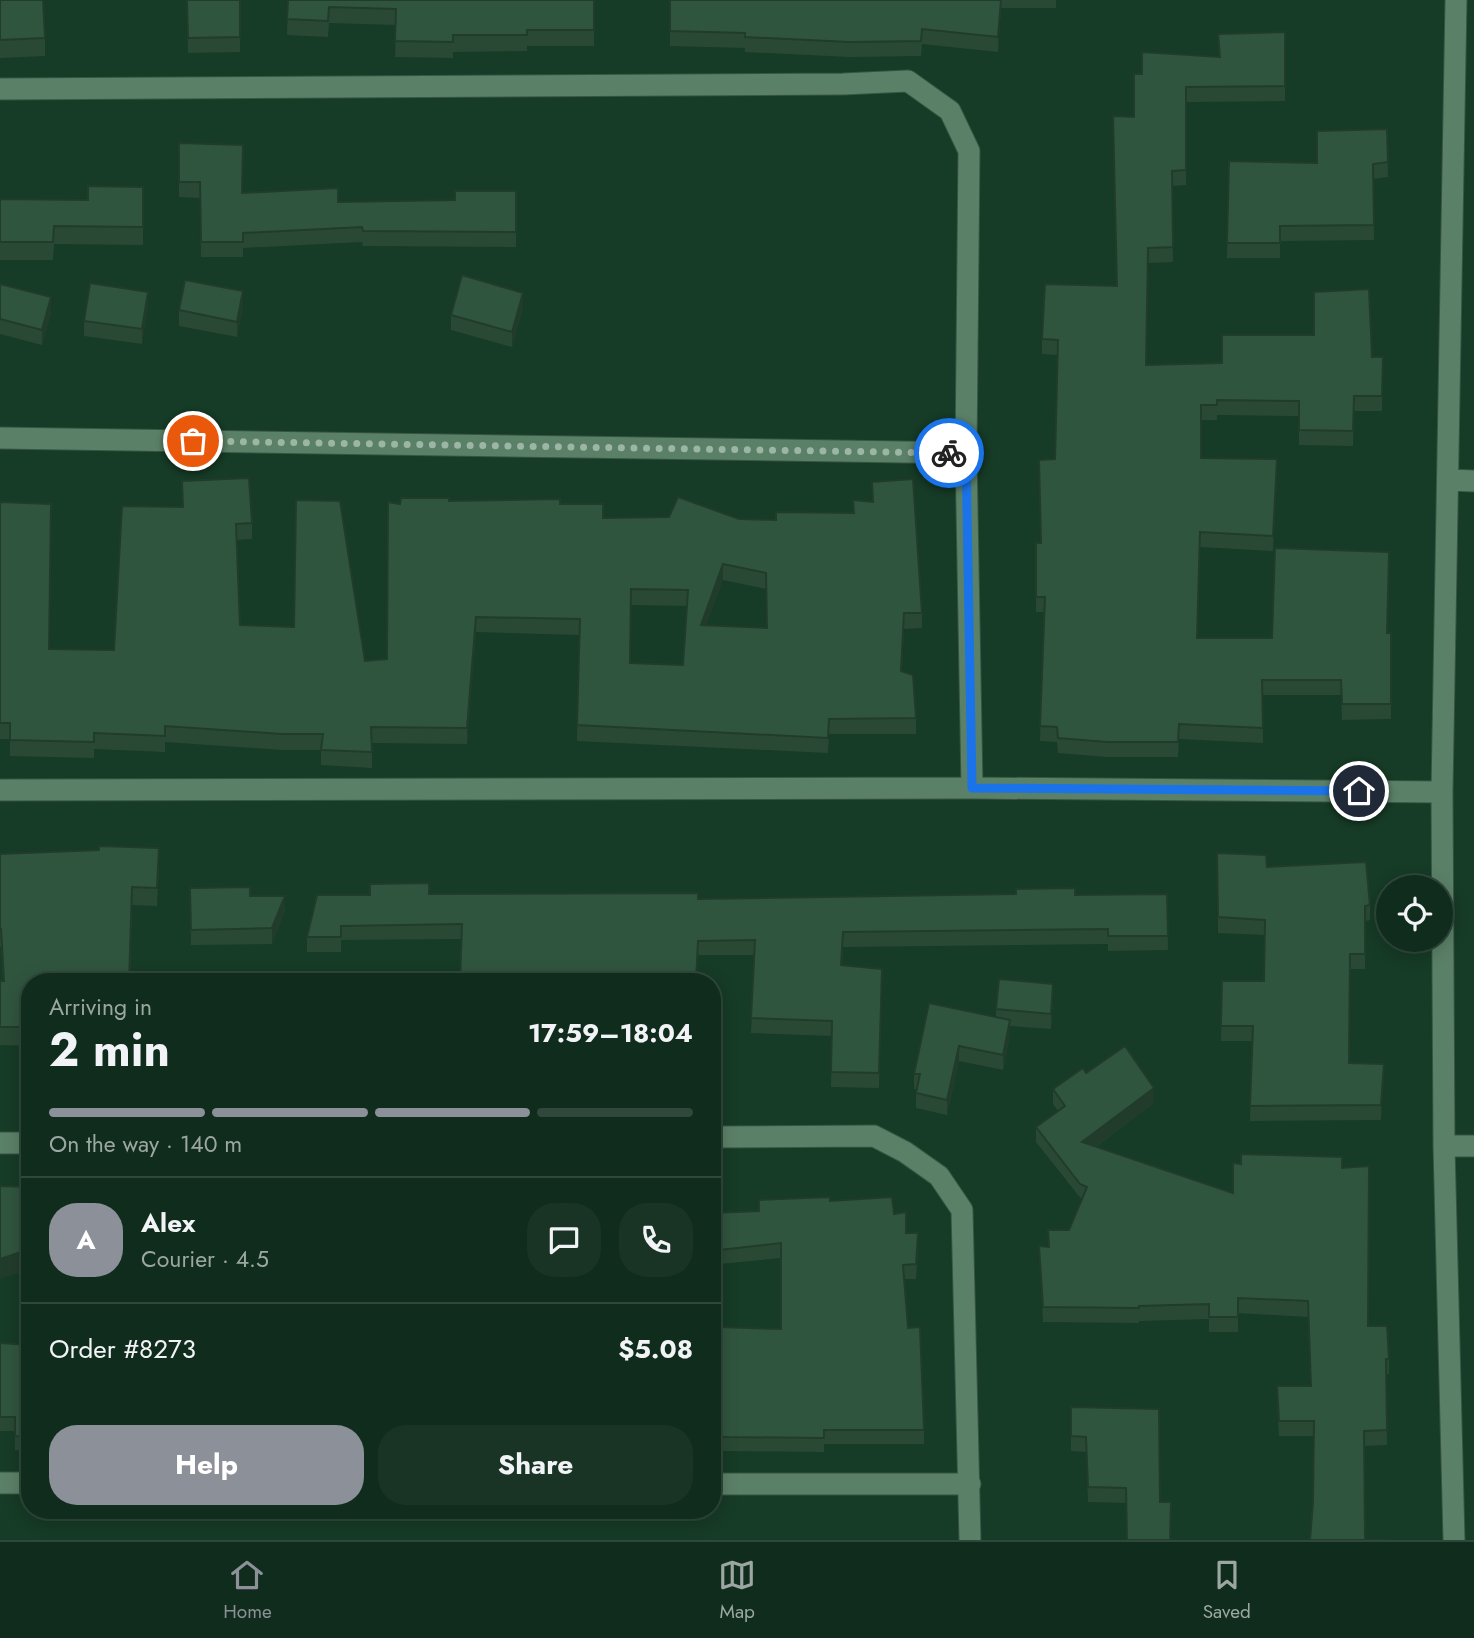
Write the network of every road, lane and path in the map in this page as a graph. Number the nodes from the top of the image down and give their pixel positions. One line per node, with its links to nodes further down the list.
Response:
1 (1456, 0): 5 (street)
2 (0, 89): 4 (street)
3 (0, 438): 4 (street)
4 (966, 453): 7 (street)
5 (1449, 480): 6 (street); 9 (street)
6 (1474, 481)
7 (972, 788): 8 (street); 9 (street)
8 (0, 790)
9 (1442, 792): 13 (street)
10 (721, 1138): 18 (street)
11 (0, 1143): 12 (street)
12 (21, 1143)
13 (1444, 1146): 14 (street); 20 (street)
14 (1474, 1146)
15 (0, 1483): 16 (street)
16 (21, 1483)
17 (721, 1483): 18 (street)
18 (970, 1484): 19 (street)
19 (970, 1540)
20 (1454, 1540)

